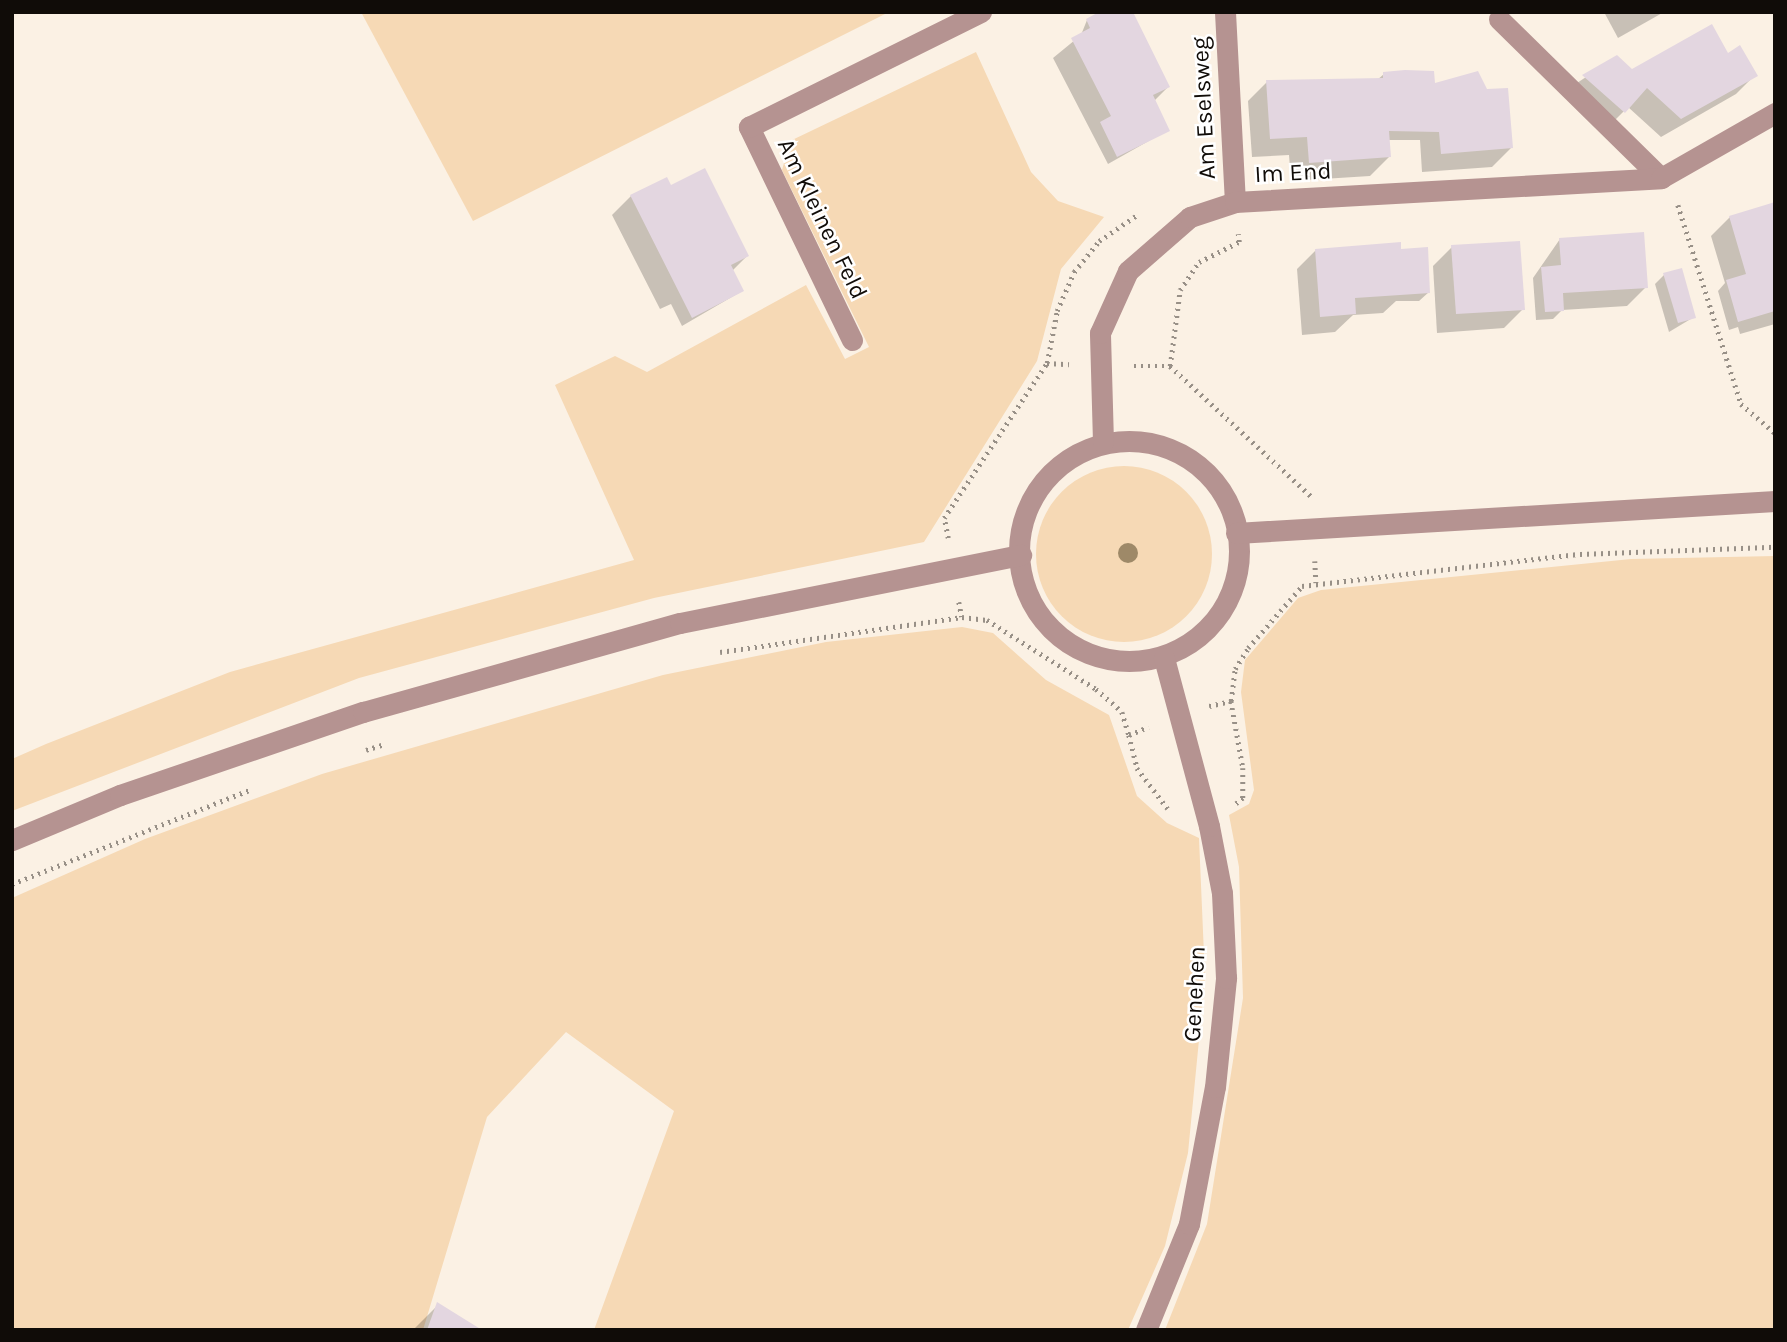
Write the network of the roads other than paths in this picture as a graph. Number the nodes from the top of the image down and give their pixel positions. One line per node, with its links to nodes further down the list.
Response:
1 (981, 12): 7 (street, Am Kleinen Feld)
2 (1225, 12): 6 (street, Am Eselsweg)
3 (1499, 19): 5 (street)
4 (1775, 113): 5 (street, Im End)
5 (1661, 178): 6 (street, Im End)
6 (1235, 202): 8 (street, Im End)
7 (852, 340)
8 (1103, 442): 10 (street); 11 (street)
9 (1775, 501): 10 (street)
10 (1236, 533): 12 (street)
11 (1021, 555): 12 (street); 13 (street)
12 (1164, 658): 14 (street, Genehen)
13 (12, 840)
14 (1146, 1330)

